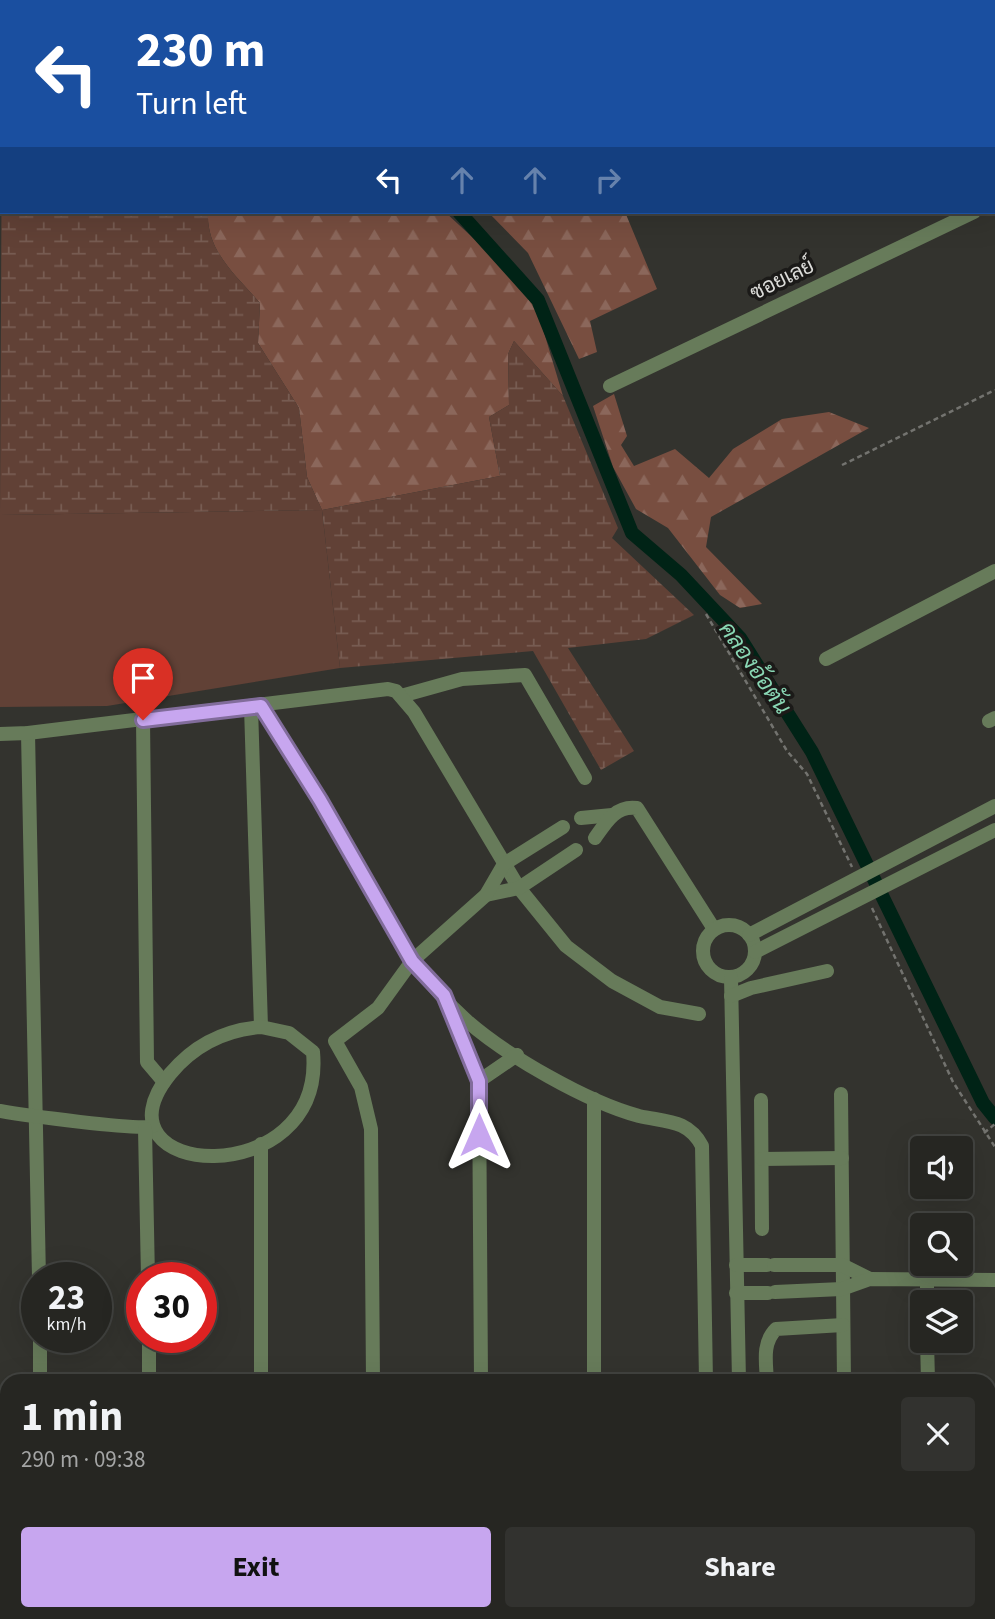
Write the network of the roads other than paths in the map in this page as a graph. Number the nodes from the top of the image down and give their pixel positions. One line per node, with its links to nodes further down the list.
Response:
1 (970, 214): 2 (street, ซอยเลย์)
2 (610, 386)
3 (995, 571): 4 (street)
4 (825, 659)
5 (401, 696): 6 (street); 10 (street); 18 (street)
6 (256, 707): 7 (street); 24 (street); 30 (street)
7 (143, 720): 8 (street); 35 (street)
8 (29, 733): 9 (street); 40 (street)
9 (0, 734)
10 (585, 778)
11 (995, 806): 22 (street)
12 (612, 815): 13 (street); 16 (street); 21 (street)
13 (581, 818)
14 (563, 827): 18 (street)
15 (995, 830): 23 (street)
16 (595, 838)
17 (576, 850): 19 (street)
18 (504, 864): 19 (street); 20 (street)
19 (519, 888): 20 (street); 29 (street)
20 (485, 895): 24 (street)
21 (714, 929): 22 (street); 26 (street)
22 (749, 935): 23 (street)
23 (755, 952): 26 (street)
24 (412, 961): 27 (street); 31 (street)
25 (827, 971): 28 (street)
26 (731, 977): 28 (street)
27 (444, 995): 33 (street); 34 (street)
28 (731, 996): 48 (street)
29 (699, 1014)
30 (261, 1027): 32 (street); 35 (street)
31 (335, 1041): 32 (street); 63 (street)
32 (313, 1052): 42 (street)
33 (517, 1055): 34 (street); 37 (street)
34 (479, 1081): 64 (street)
35 (164, 1082): 41 (street)
36 (841, 1094): 43 (street)
37 (594, 1099): 65 (street); 66 (street)
38 (761, 1101): 44 (street)
39 (0, 1111): 40 (street)
40 (37, 1118): 41 (street); 46 (street)
41 (149, 1127): 42 (street); 47 (street)
42 (261, 1144): 62 (street)
43 (842, 1158): 44 (street); 49 (street)
44 (762, 1159): 45 (street)
45 (762, 1229)
46 (39, 1262)
47 (148, 1262)
48 (736, 1265): 49 (street); 55 (street)
49 (842, 1265): 51 (street); 53 (street)
50 (927, 1278): 51 (street); 52 (street); 54 (street)
51 (870, 1279): 53 (street)
52 (995, 1280)
53 (842, 1289): 55 (street); 56 (street)
54 (927, 1290)
55 (736, 1293): 67 (street)
56 (843, 1325): 68 (street); 69 (street)
57 (40, 1353): 60 (street)
58 (149, 1353): 61 (street)
59 (927, 1353): 70 (street)
60 (40, 1374)
61 (149, 1374)
62 (261, 1374)
63 (373, 1374)
64 (481, 1374)
65 (594, 1374)
66 (706, 1374)
67 (739, 1374)
68 (767, 1374)
69 (844, 1374)
70 (928, 1374)

